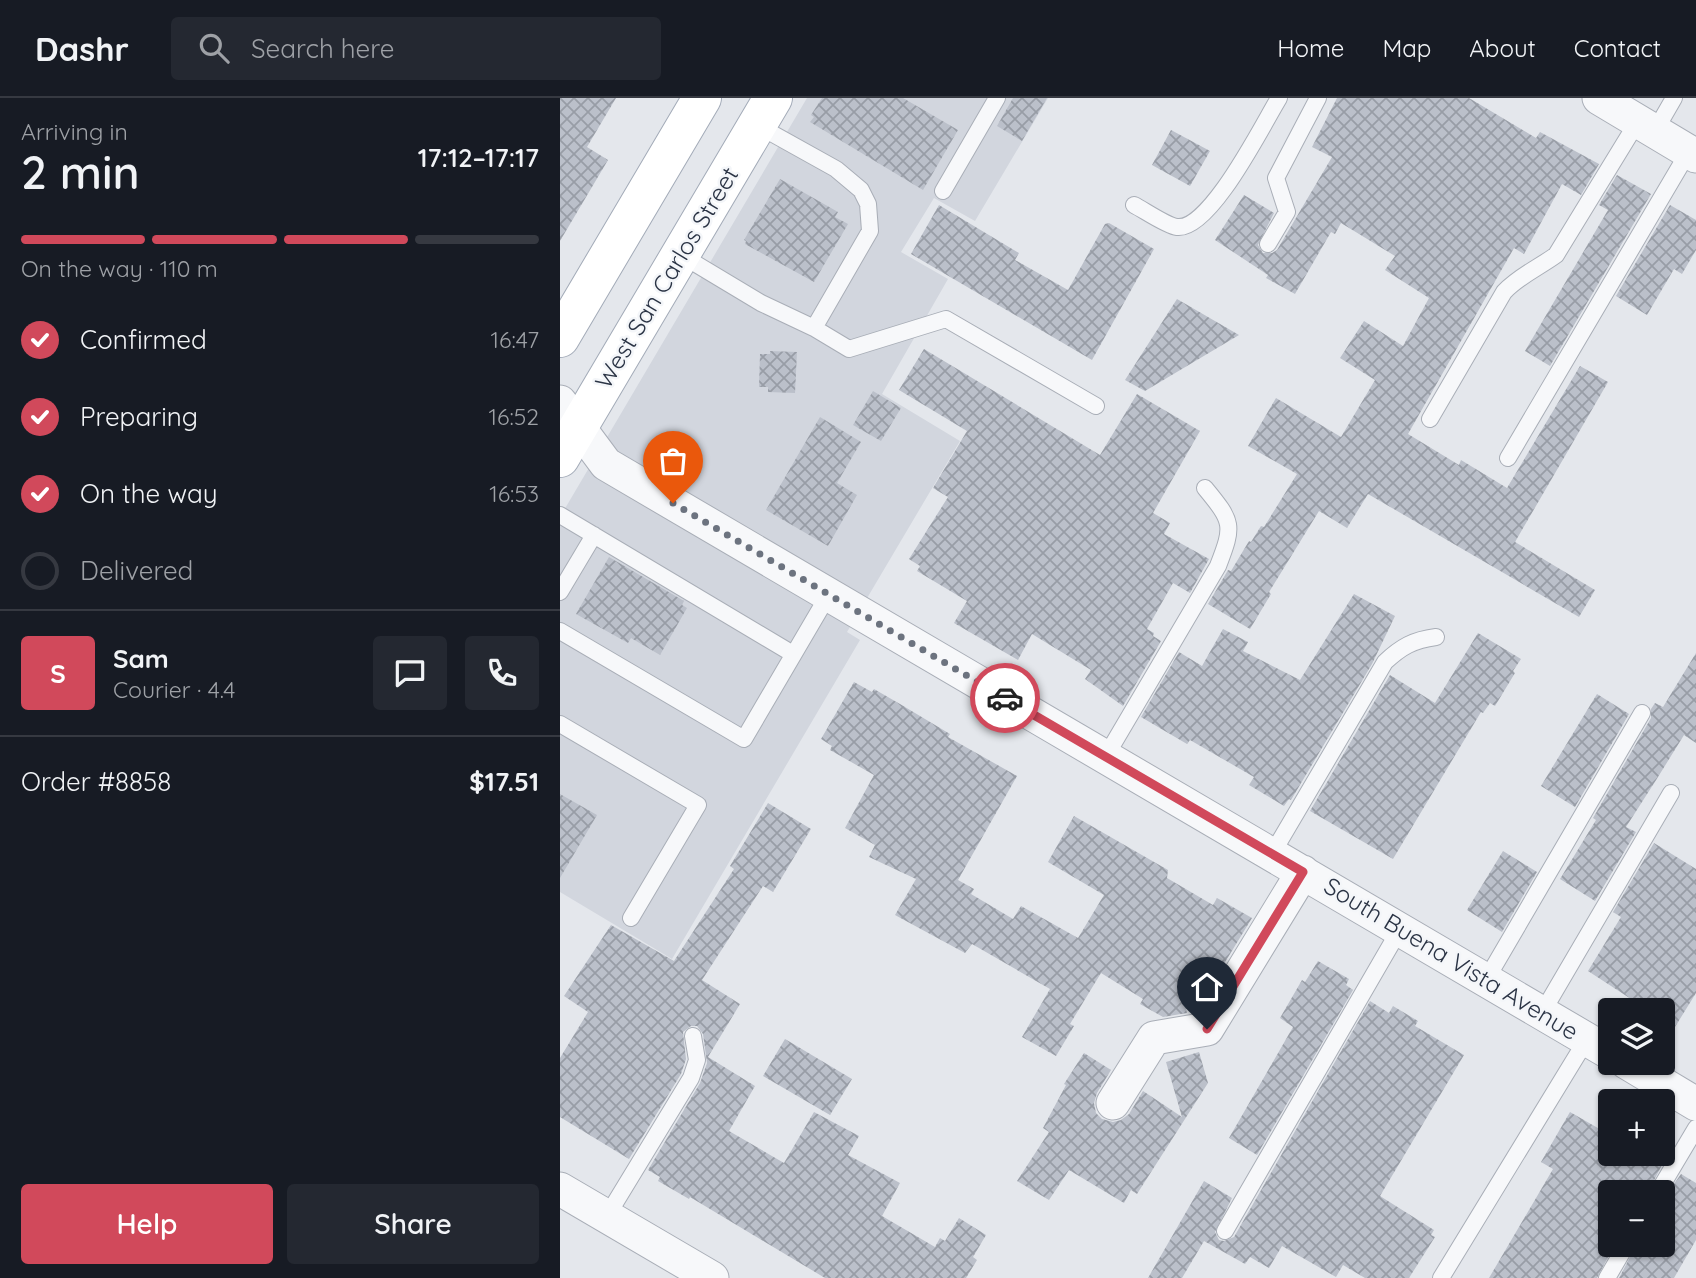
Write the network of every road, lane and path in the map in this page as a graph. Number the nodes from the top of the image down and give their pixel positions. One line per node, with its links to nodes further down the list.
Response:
1 (702, 98): 15 (main road)
2 (997, 98): 10 (lane)
3 (1279, 98): 11 (lane)
4 (1318, 98): 12 (lane)
5 (1674, 98): 8 (lane)
6 (1602, 99): 8 (street)
7 (765, 112): 13 (main road, West San Carlos Street); 14 (lane)
8 (1646, 126): 9 (street); 17 (lane)
9 (1692, 153): 19 (lane)
10 (943, 191)
11 (1134, 205)
12 (1268, 244)
13 (681, 255): 14 (lane); 18 (main road, West San Carlos Street)
14 (814, 328): 16 (lane)
15 (560, 338)
16 (1096, 406)
17 (1430, 419)
18 (566, 429): 24 (street, South Buena Vista Avenue)
19 (1508, 458)
20 (1205, 488): 30 (lane)
21 (560, 515): 22 (lane)
22 (594, 535): 23 (lane); 27 (lane)
23 (560, 592)
24 (829, 594): 27 (lane); 30 (street, South Buena Vista Avenue)
25 (560, 631): 27 (lane)
26 (1436, 637): 32 (lane)
27 (793, 654)
28 (1642, 713): 36 (lane)
29 (560, 724): 34 (lane)
30 (1106, 756): 32 (street, South Buena Vista Avenue)
31 (1671, 793): 37 (lane)
32 (1272, 854): 33 (street, South Buena Vista Avenue)
33 (1303, 872): 35 (street, South Buena Vista Avenue); 42 (street)
34 (631, 918)
35 (1400, 929): 36 (street, South Buena Vista Avenue); 48 (lane)
36 (1486, 980): 37 (street, South Buena Vista Avenue)
37 (1542, 1013): 39 (street, South Buena Vista Avenue)
38 (693, 1036): 47 (lane)
39 (1598, 1045)
40 (1598, 1047): 51 (lane)
41 (1648, 1075): 43 (street)
42 (1113, 1103)
43 (1696, 1104)
44 (1696, 1128): 45 (lane)
45 (1665, 1180)
46 (560, 1189): 47 (street)
47 (607, 1216): 50 (street)
48 (1225, 1231)
49 (1619, 1257): 52 (lane)
50 (712, 1278)
51 (1441, 1278)
52 (1606, 1278)

